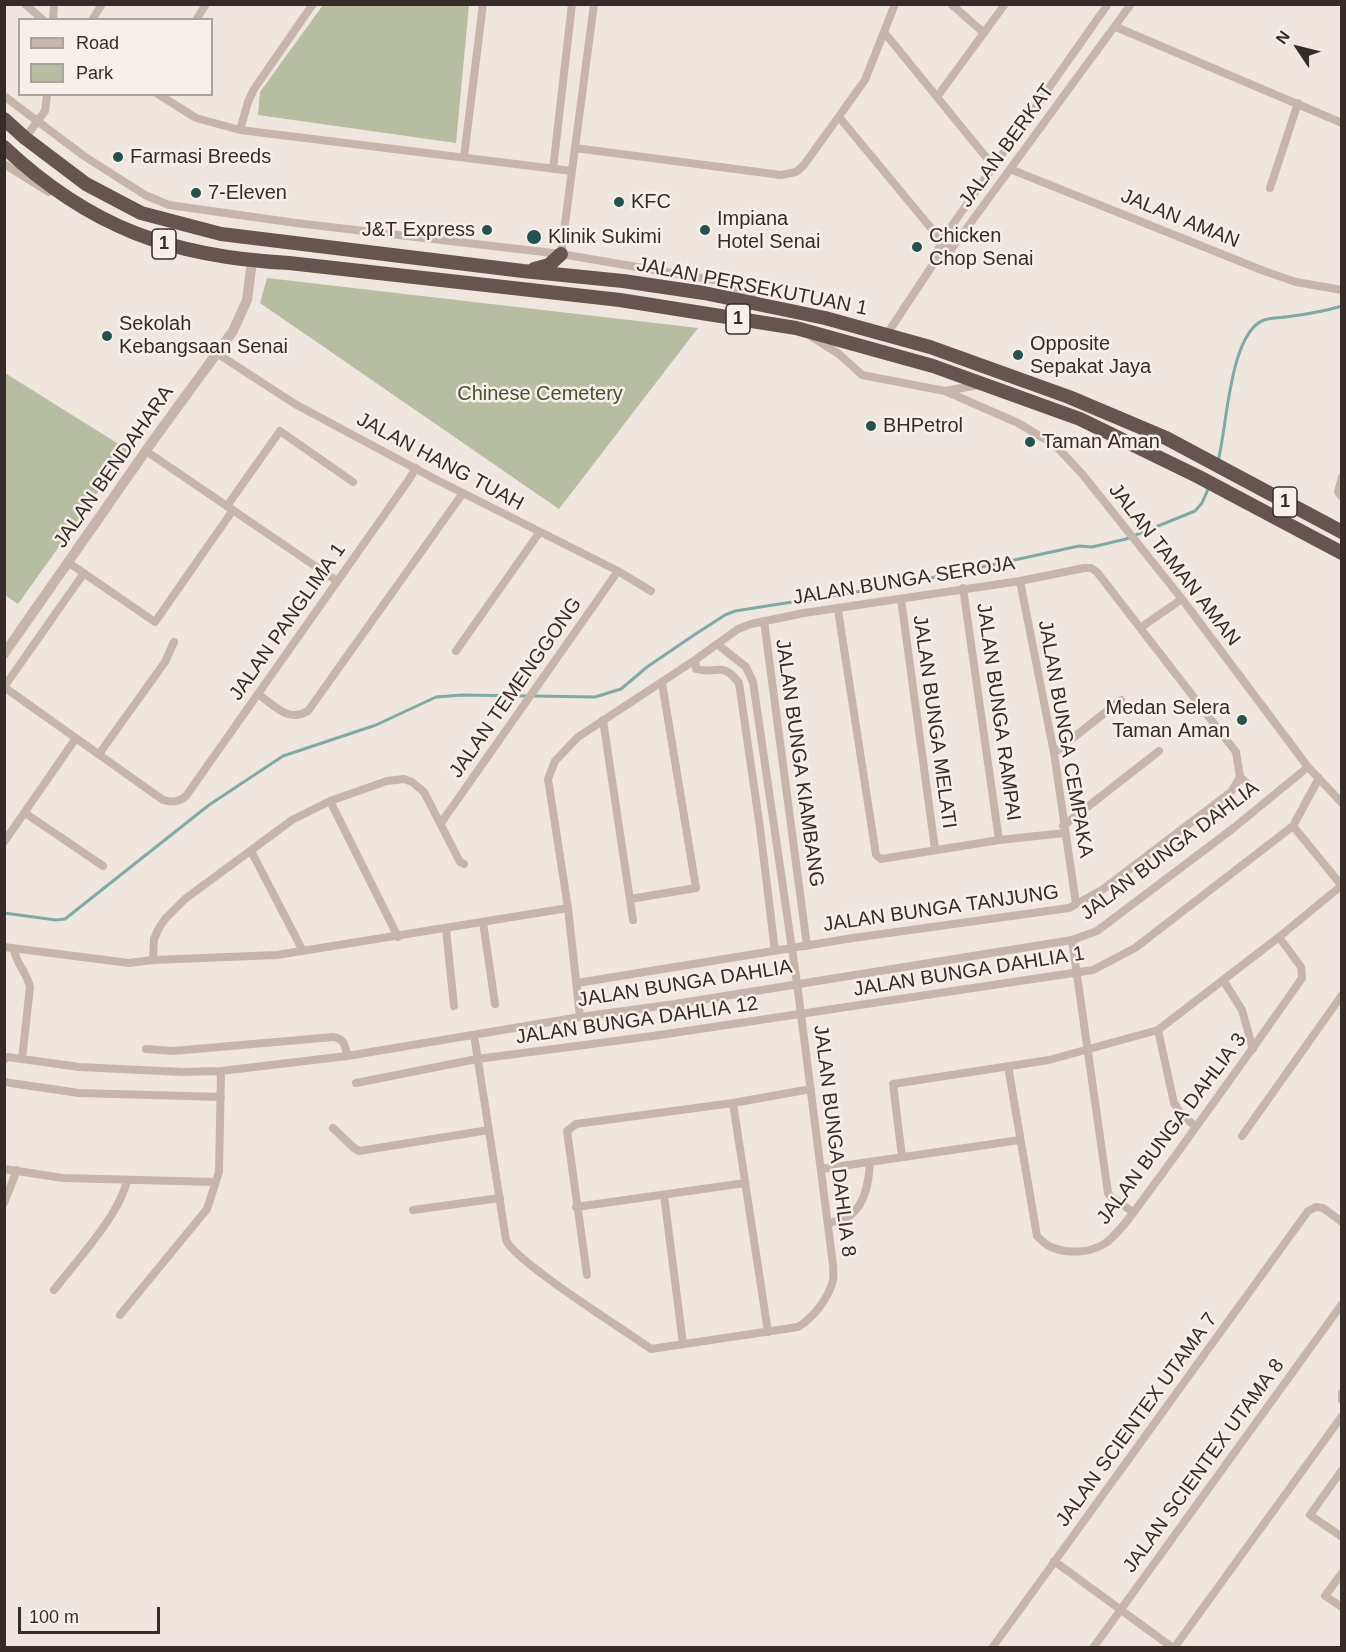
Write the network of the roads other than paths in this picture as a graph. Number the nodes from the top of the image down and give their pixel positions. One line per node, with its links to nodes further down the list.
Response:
1 (25, 4): 13 (street)
2 (102, 4): 14 (street)
3 (206, 4): 15 (street)
4 (313, 4): 28 (street)
5 (483, 4): 32 (street)
6 (572, 4): 35 (street)
7 (594, 4): 31 (street)
8 (895, 4): 17 (street)
9 (951, 4): 18 (street)
10 (1005, 4): 18 (street)
11 (1108, 4): 34 (street)
12 (1131, 4): 16 (street, JALAN BERKAT)
13 (41, 18)
14 (93, 18)
15 (197, 18)
16 (1116, 27): 23 (street); 36 (street, JALAN BERKAT)
17 (884, 32): 22 (street); 24 (street)
18 (984, 33): 22 (street)
19 (4, 96): 26 (street)
20 (47, 96): 26 (street)
21 (161, 96): 28 (street)
22 (937, 97): 34 (street)
23 (1298, 103): 27 (street); 38 (street)
24 (839, 117): 31 (street); 40 (street)
25 (4, 119): 29 (highway, JALAN PERSEKUTUAN 1 / 1)
26 (37, 122): 29 (street); 42 (street)
27 (1341, 123)
28 (240, 130): 32 (street)
29 (25, 138): 45 (highway, JALAN PERSEKUTUAN 1 / 1)
30 (4, 147): 39 (highway, JALAN PERSEKUTUAN 1 / 1)
31 (575, 148): 37 (street)
32 (464, 157): 35 (street)
33 (4, 164): 39 (street)
34 (994, 167): 40 (street)
35 (553, 169): 37 (street)
36 (1010, 169): 41 (street, JALAN BERKAT); 46 (street, JALAN AMAN)
37 (572, 171): 42 (street)
38 (1270, 188)
39 (81, 208): 43 (highway, JALAN PERSEKUTUAN 1 / 1)
40 (941, 241): 41 (street); 44 (street)
41 (950, 251): 44 (street, JALAN BERKAT)
42 (561, 254): 45 (highway); 47 (street)
43 (252, 261): 48 (highway, JALAN PERSEKUTUAN 1 / 1); 50 (street, JALAN BENDAHARA)
44 (934, 263): 49 (street, JALAN BERKAT)
45 (523, 271): 47 (highway, JALAN PERSEKUTUAN 1 / 1)
46 (1341, 290)
47 (763, 305): 49 (highway, JALAN PERSEKUTUAN 1 / 1)
48 (796, 328): 51 (highway, JALAN PERSEKUTUAN 1 / 1); 52 (street)
49 (887, 334): 60 (highway, JALAN PERSEKUTUAN 1 / 1)
50 (218, 354): 53 (street, JALAN BENDAHARA); 54 (street, JALAN HANG TUAH)
51 (981, 384): 52 (street); 62 (highway, JALAN PERSEKUTUAN 1 / 1)
52 (945, 391): 71 (street, JALAN TAMAN AMAN)
53 (146, 451): 59 (street); 63 (street, JALAN BENDAHARA)
54 (416, 468): 57 (street, JALAN HANG TUAH); 66 (street, JALAN PANGLIMA 1)
55 (1341, 477): 58 (street)
56 (353, 482): 59 (street)
57 (463, 493): 61 (street, JALAN HANG TUAH); 82 (street)
58 (1341, 497)
59 (230, 508): 65 (street); 66 (street)
60 (1341, 532)
61 (539, 533): 64 (street, JALAN HANG TUAH); 77 (street)
62 (1341, 552)
63 (69, 563): 65 (street); 78 (street, JALAN BENDAHARA)
64 (618, 571): 69 (street, JALAN HANG TUAH); 96 (street, JALAN TEMENGGONG)
65 (84, 573): 81 (street)
66 (337, 581): 82 (street, JALAN PANGLIMA 1)
67 (1020, 581): 68 (street, JALAN BUNGA SEROJA); 74 (street, JALAN BUNGA SEROJA); 87 (street, JALAN BUNGA CEMPAKA)
68 (963, 588): 70 (street, JALAN BUNGA SEROJA); 99 (street, JALAN BUNGA RAMPAI)
69 (651, 591)
70 (901, 598): 72 (street, JALAN BUNGA SEROJA); 101 (street, JALAN BUNGA MELATI)
71 (1182, 599): 74 (street); 89 (street, JALAN TAMAN AMAN)
72 (838, 610): 73 (street, JALAN BUNGA SEROJA); 101 (street)
73 (764, 621): 76 (street, JALAN BUNGA SEROJA); 115 (street, JALAN BUNGA KIAMBANG)
74 (1140, 628): 90 (street, JALAN BUNGA SEROJA)
75 (174, 642): 88 (street)
76 (717, 644): 79 (street, JALAN BUNGA SEROJA); 117 (street, JALAN BUNGA DAHLIA 8)
77 (456, 651)
78 (4, 654)
79 (695, 660): 80 (street, JALAN BUNGA SEROJA); 120 (street)
80 (662, 682): 84 (street, JALAN BUNGA SEROJA); 106 (street)
81 (4, 687): 85 (street)
82 (258, 694): 88 (street, JALAN PANGLIMA 1)
83 (1121, 700): 87 (street)
84 (603, 720): 106 (street); 108 (street, JALAN BUNGA SEROJA)
85 (76, 738): 88 (street); 95 (street)
86 (1160, 751): 98 (street)
87 (1054, 753): 98 (street, JALAN BUNGA CEMPAKA)
88 (99, 754)
89 (1308, 767): 91 (street, JALAN TAMAN AMAN); 114 (street, JALAN BUNGA DAHLIA)
90 (1240, 777): 92 (street); 107 (street, JALAN BUNGA TANJUNG)
91 (1319, 778): 94 (street, JALAN TAMAN AMAN); 97 (street, JALAN BUNGA DAHLIA 1)
92 (1252, 788)
93 (330, 801): 96 (street); 102 (street); 112 (street)
94 (1341, 802)
95 (25, 813): 100 (street); 104 (street)
96 (441, 823): 103 (street)
97 (1293, 826): 105 (street); 122 (street, JALAN BUNGA DAHLIA 1)
98 (1064, 830): 99 (street); 107 (street, JALAN BUNGA CEMPAKA)
99 (999, 840): 101 (street)
100 (4, 842)
101 (935, 849)
102 (250, 851): 119 (street); 121 (street)
103 (464, 864)
104 (103, 866)
105 (1341, 886): 113 (street)
106 (630, 899): 109 (street)
107 (1076, 904): 115 (street, JALAN BUNGA TANJUNG)
108 (567, 908): 110 (street); 124 (street)
109 (633, 920)
110 (483, 922): 111 (street); 127 (street)
111 (446, 928): 112 (street); 128 (street)
112 (398, 937): 119 (street)
113 (1279, 938): 123 (street); 134 (street, JALAN BUNGA DAHLIA 3)
114 (1072, 940): 122 (street); 125 (street, JALAN BUNGA DAHLIA)
115 (807, 946): 117 (street, JALAN BUNGA TANJUNG)
116 (4, 947): 118 (street)
117 (792, 948): 120 (street, JALAN BUNGA TANJUNG); 125 (street, JALAN BUNGA DAHLIA 8)
118 (14, 950): 121 (street); 138 (street)
119 (303, 951): 121 (street)
120 (774, 951): 124 (street, JALAN BUNGA TANJUNG)
121 (153, 960)
122 (1078, 974): 129 (street, JALAN BUNGA DAHLIA 1); 135 (street)
123 (1223, 980): 131 (street); 134 (street)
124 (577, 983): 130 (street)
125 (797, 983): 129 (street, JALAN BUNGA DAHLIA 8); 130 (street, JALAN BUNGA DAHLIA)
126 (1341, 995): 150 (street)
127 (495, 1004)
128 (454, 1006)
129 (801, 1014): 139 (street, JALAN BUNGA DAHLIA 12); 144 (street, JALAN BUNGA DAHLIA 8)
130 (580, 1017): 132 (street, JALAN BUNGA DAHLIA)
131 (1158, 1030): 135 (street); 147 (street)
132 (474, 1035): 136 (street, JALAN BUNGA DAHLIA); 139 (street, JALAN BUNGA DAHLIA 8)
133 (146, 1049): 136 (street)
134 (1253, 1049): 147 (street, JALAN BUNGA DAHLIA 3)
135 (1087, 1051): 140 (street); 165 (street)
136 (347, 1056): 141 (street, JALAN BUNGA DAHLIA)
137 (8, 1059): 138 (street, JALAN BUNGA DAHLIA)
138 (22, 1059): 141 (street, JALAN BUNGA DAHLIA)
139 (477, 1059): 143 (street, JALAN BUNGA DAHLIA 12); 149 (street, JALAN BUNGA DAHLIA 8)
140 (1008, 1066): 151 (street, JALAN BUNGA DAHLIA 3); 152 (street)
141 (221, 1071): 145 (street)
142 (4, 1082): 145 (street)
143 (356, 1083)
144 (811, 1089): 146 (street); 155 (street, JALAN BUNGA DAHLIA 8)
145 (221, 1097): 158 (street)
146 (734, 1103): 159 (street); 163 (street)
147 (1196, 1126): 165 (street, JALAN BUNGA DAHLIA 3)
148 (333, 1128): 149 (street)
149 (489, 1130): 161 (street, JALAN BUNGA DAHLIA 8)
150 (1242, 1136)
151 (1020, 1140): 152 (street); 165 (street, JALAN BUNGA DAHLIA 3)
152 (902, 1157): 153 (street)
153 (870, 1162): 155 (street); 167 (street)
154 (4, 1169): 156 (street)
155 (821, 1169): 167 (street, JALAN BUNGA DAHLIA 8)
156 (17, 1170): 157 (street); 162 (street)
157 (127, 1180): 158 (street); 169 (street)
158 (215, 1182): 171 (street)
159 (745, 1184): 160 (street); 172 (street)
160 (664, 1195): 163 (street); 173 (street)
161 (500, 1198): 164 (street); 173 (street, JALAN BUNGA DAHLIA 8)
162 (4, 1203)
163 (576, 1207): 168 (street)
164 (413, 1210)
165 (1132, 1212)
166 (1341, 1222): 179 (street, JALAN SCIENTEX UTAMA 7)
167 (828, 1223): 172 (street, JALAN BUNGA DAHLIA 8)
168 (587, 1275)
169 (54, 1290)
170 (1341, 1304): 182 (street, JALAN SCIENTEX UTAMA 8)
171 (120, 1315)
172 (768, 1332): 173 (street, JALAN BUNGA DAHLIA 8)
173 (683, 1344)
174 (1341, 1393): 175 (street)
175 (1341, 1400)
176 (1341, 1416): 185 (street)
177 (1341, 1470): 178 (street)
178 (1341, 1537)
179 (1054, 1562): 182 (street); 183 (street, JALAN SCIENTEX UTAMA 7)
180 (1341, 1573): 181 (street)
181 (1341, 1607)
182 (1120, 1610): 184 (street, JALAN SCIENTEX UTAMA 8); 185 (street)
183 (992, 1647)
184 (1093, 1647)
185 (1173, 1647)

